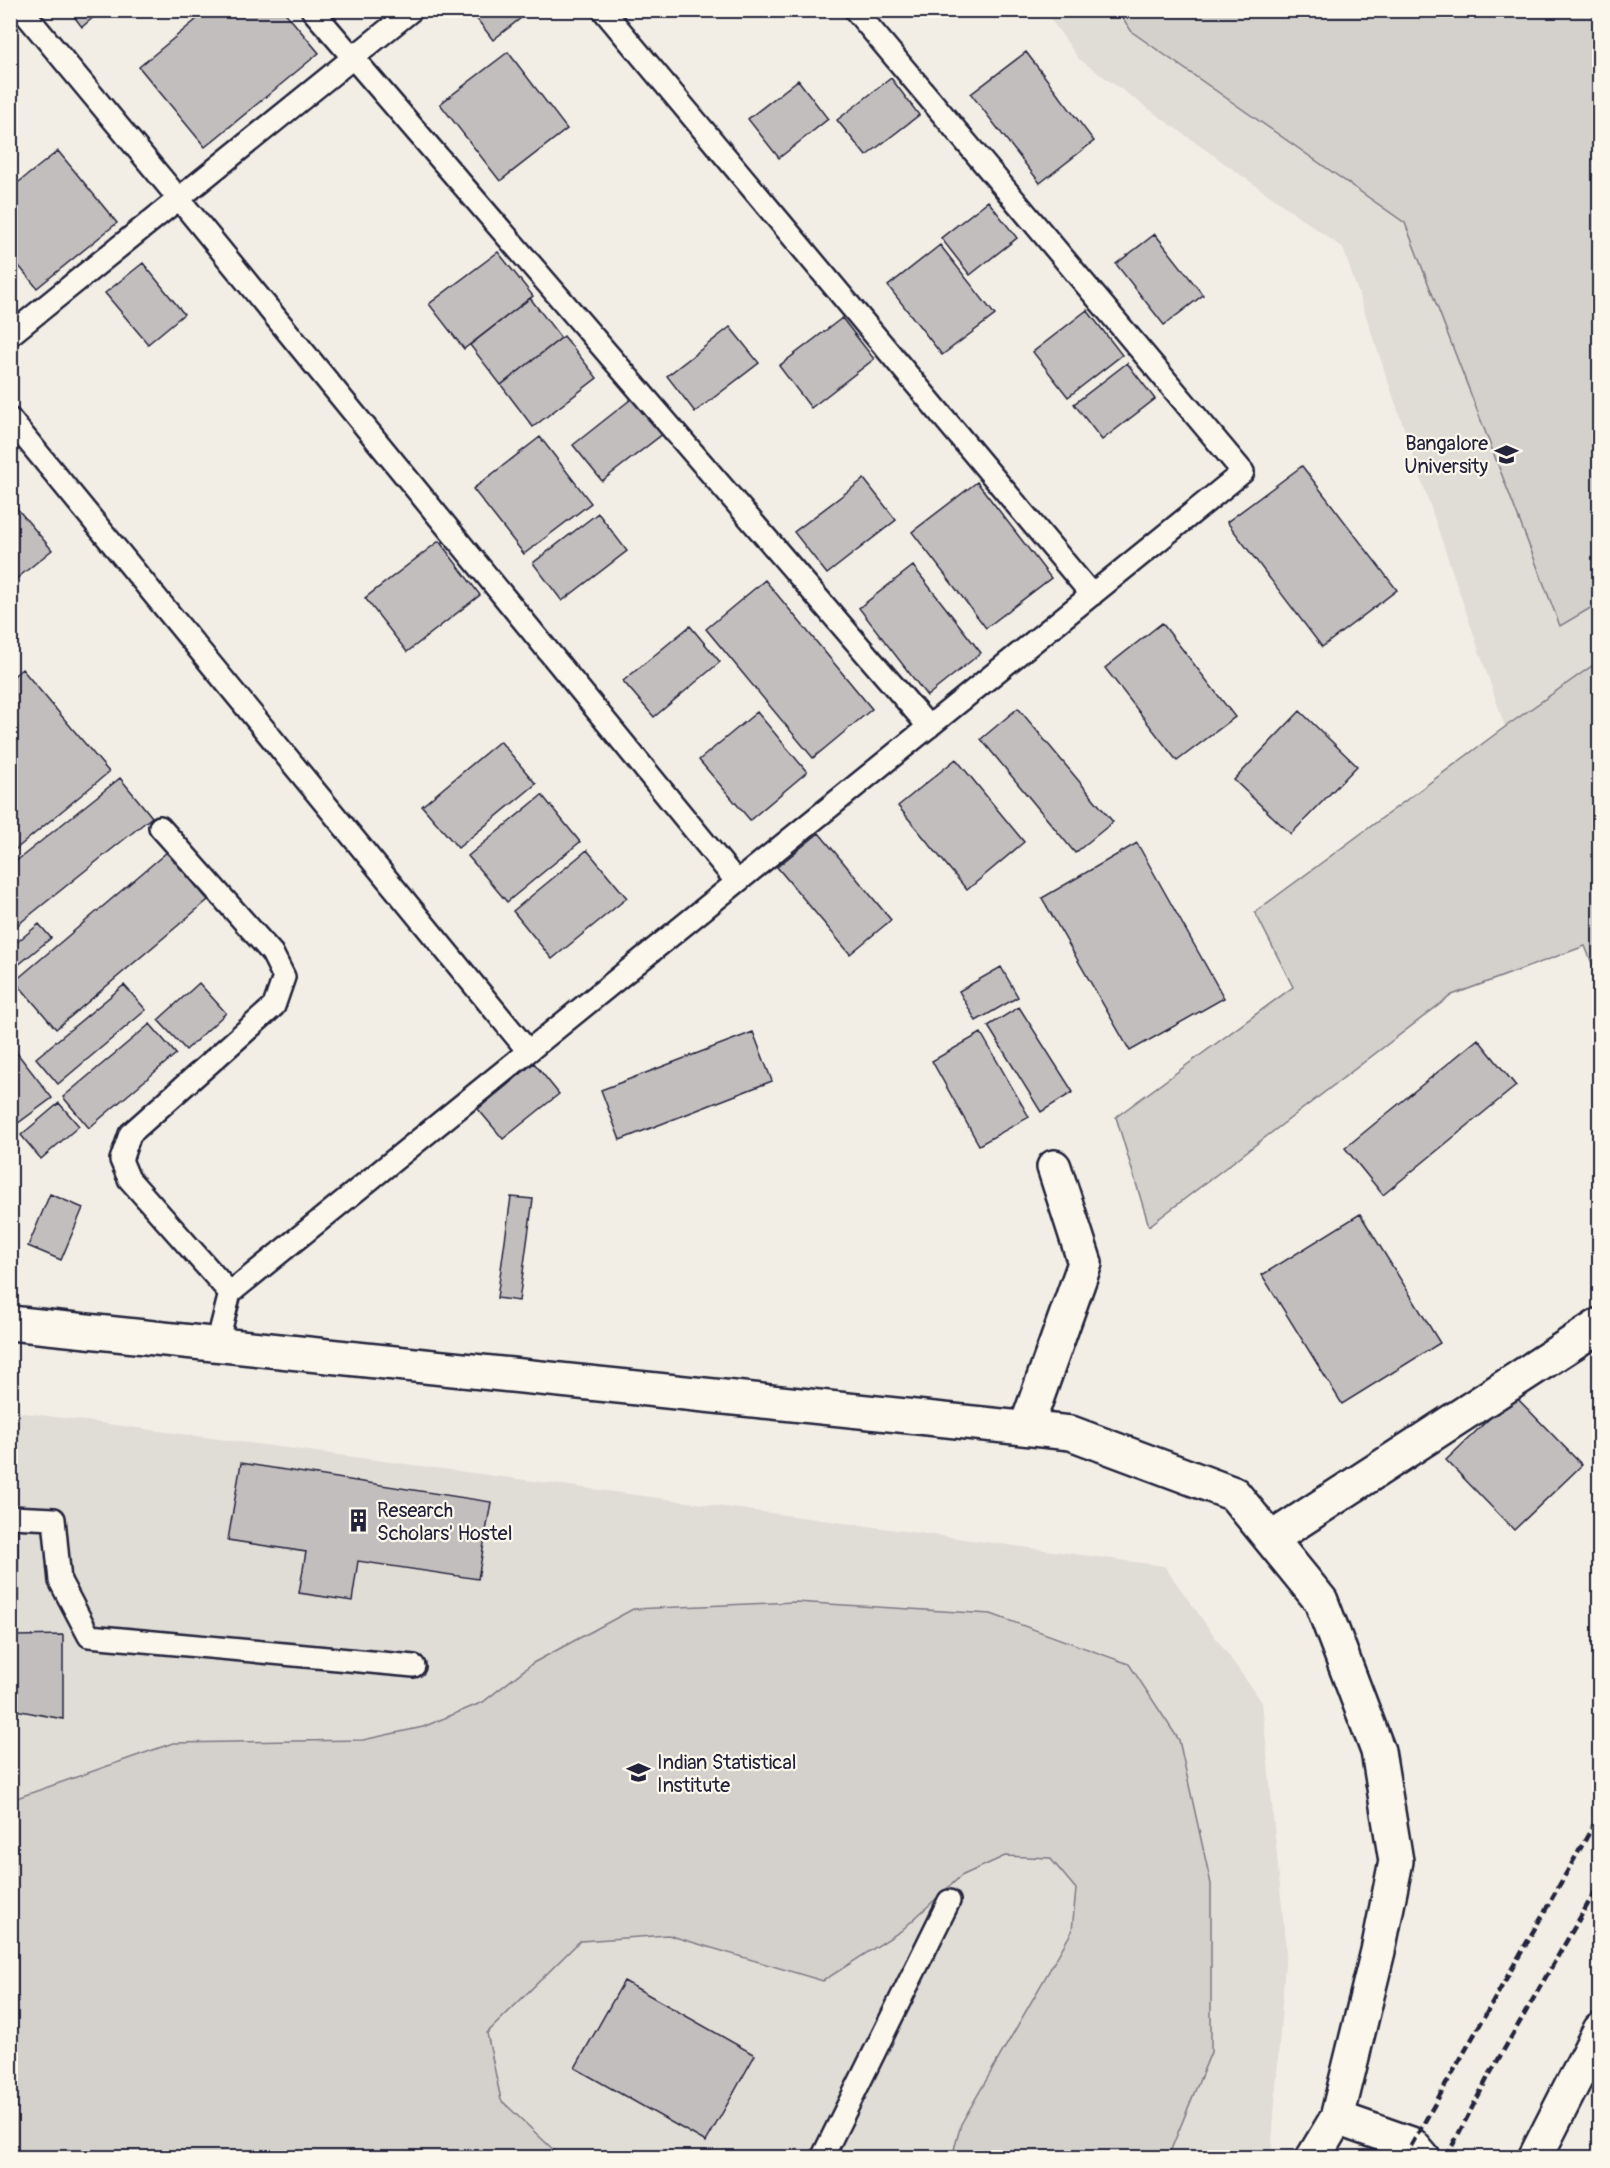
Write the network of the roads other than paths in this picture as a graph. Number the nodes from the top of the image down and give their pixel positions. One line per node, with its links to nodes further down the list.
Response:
1 (22, 10): 7 (lane)
2 (312, 10): 6 (lane)
3 (412, 10): 6 (lane)
4 (603, 10): 10 (lane)
5 (855, 10): 10 (lane)
6 (353, 58): 7 (lane); 11 (lane)
7 (179, 199): 8 (lane); 13 (lane)
8 (10, 334)
9 (10, 419): 14 (lane)
10 (1092, 595): 11 (lane)
11 (929, 727): 13 (lane)
12 (160, 827): 16 (lane)
13 (737, 882): 14 (lane)
14 (528, 1051): 16 (lane)
15 (1054, 1167): 20 (main road)
16 (230, 1293): 19 (lane)
17 (10, 1323): 19 (main road)
18 (1599, 1325): 22 (main road)
19 (217, 1344): 20 (main road)
20 (1026, 1428): 22 (main road)
21 (10, 1517): 23 (lane)
22 (1271, 1539): 26 (main road)
23 (414, 1666)
24 (949, 1901): 27 (lane)
25 (1599, 2030): 30 (main road)
26 (1337, 2118): 28 (main road); 29 (main road)
27 (822, 2157)
28 (1313, 2157)
29 (1423, 2157)
30 (1535, 2157)

